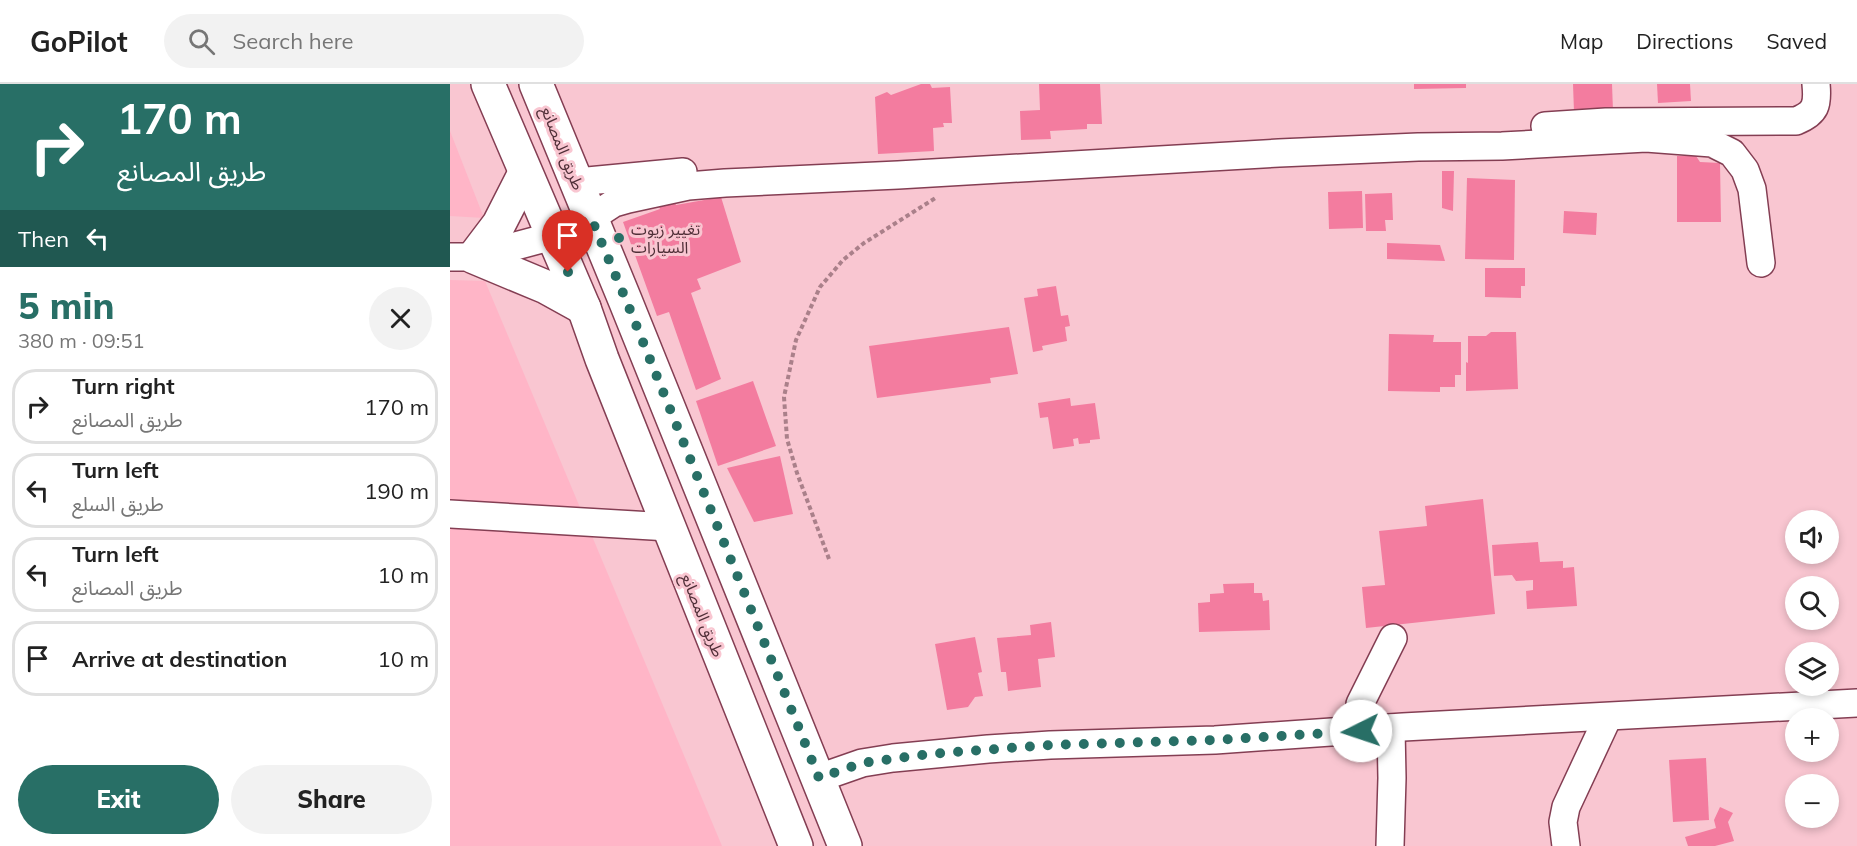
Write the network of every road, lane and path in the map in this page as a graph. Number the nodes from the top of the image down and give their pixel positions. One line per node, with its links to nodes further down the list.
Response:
1 (488, 84): 4 (main road, طريق المصانع)
2 (536, 84): 5 (main road, طريق المصانع)
3 (1816, 84): 5 (street)
4 (525, 173): 8 (main road, طريق المصانع); 9 (main road)
5 (577, 182): 7 (main road, طريق المصانع)
6 (945, 193): 14 (path)
7 (591, 218): 8 (street); 10 (street); 20 (main road, طريق المصانع)
8 (553, 236): 9 (street); 11 (main road, طريق المصانع)
9 (462, 257): 11 (main road)
10 (1761, 263)
11 (584, 308): 13 (main road, طريق المصانع)
12 (450, 514): 13 (street)
13 (669, 527): 21 (main road, طريق المصانع)
14 (829, 559)
15 (1393, 638): 19 (street)
16 (1857, 703): 17 (street)
17 (1608, 717): 18 (street); 24 (street)
18 (1391, 728): 19 (street); 23 (street)
19 (1361, 731): 20 (street)
20 (819, 778): 22 (main road, طريق المصانع)
21 (796, 846)
22 (845, 846)
23 (1390, 846)
24 (1566, 846)

